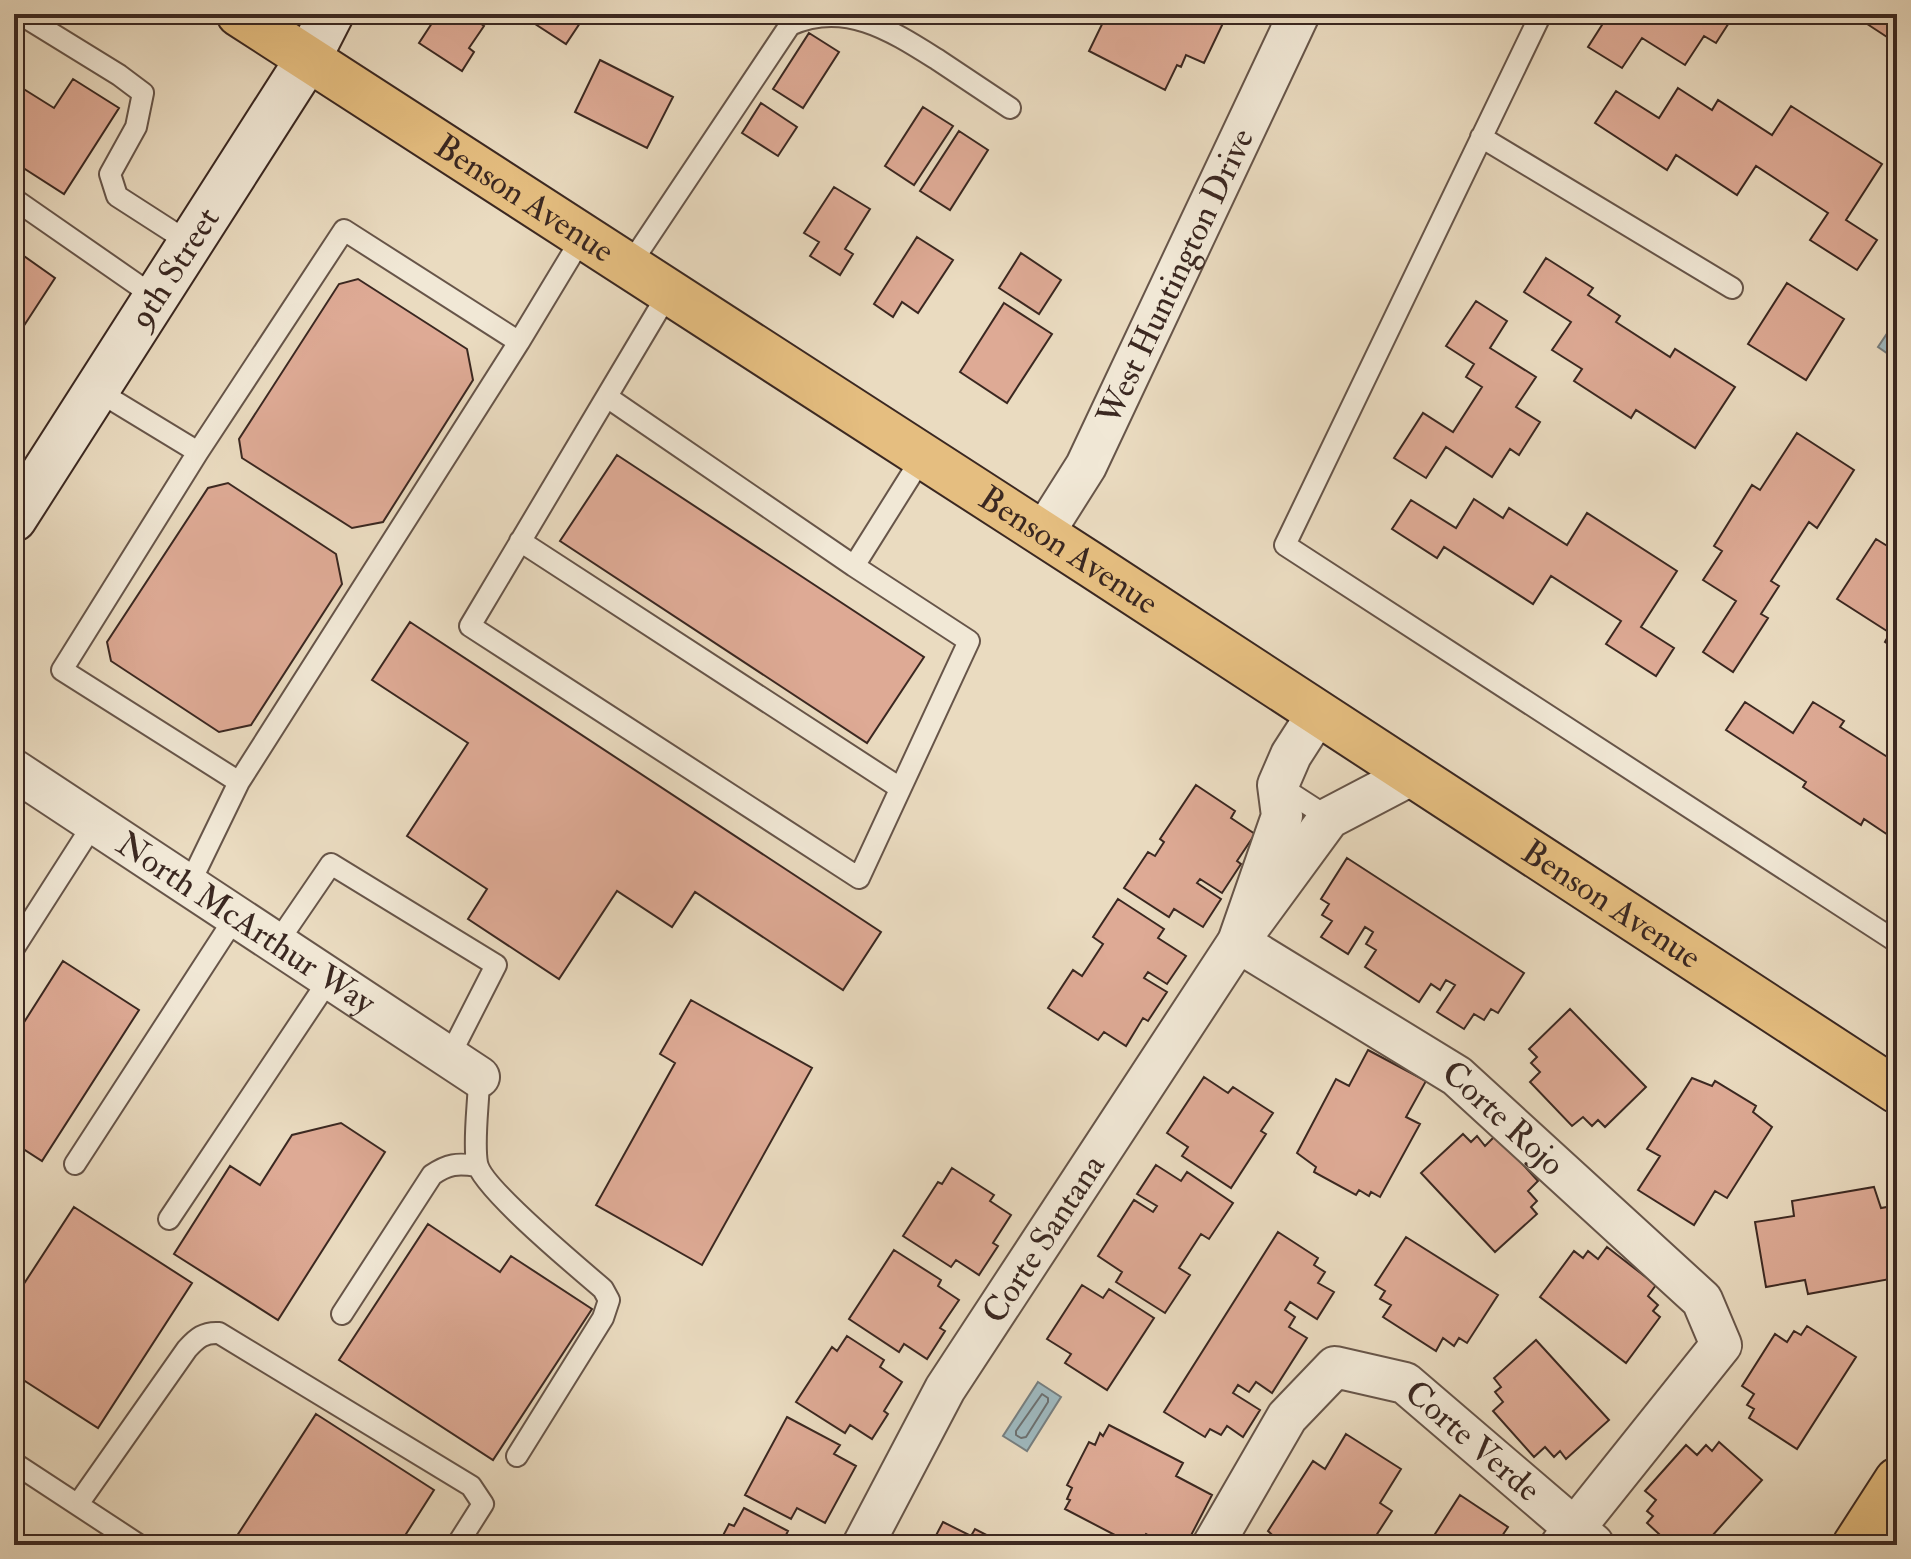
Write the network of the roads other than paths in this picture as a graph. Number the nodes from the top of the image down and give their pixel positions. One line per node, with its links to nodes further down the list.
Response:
1 (20, 14): 11 (lane)
2 (239, 14): 6 (main road, Benson Avenue)
3 (331, 14): 6 (street, 9th Street)
4 (1299, 14): 22 (street, West Huntington Drive)
5 (1541, 14): 8 (lane)
6 (308, 59): 10 (main road, Benson Avenue); 11 (street, 9th Street)
7 (1010, 108): 12 (lane)
8 (1481, 137): 13 (lane); 36 (lane)
9 (14, 199): 15 (lane)
10 (583, 236): 12 (main road, Benson Avenue); 16 (lane)
11 (190, 243): 15 (street, 9th Street)
12 (629, 266): 14 (main road, Benson Avenue)
13 (1732, 288)
14 (669, 292): 18 (lane); 20 (main road, Benson Avenue)
15 (155, 297): 17 (street, 9th Street)
16 (519, 342): 19 (lane); 28 (lane)
17 (96, 390): 19 (lane); 21 (street, 9th Street)
18 (607, 397): 23 (lane); 24 (lane)
19 (198, 452): 28 (lane)
20 (923, 456): 22 (main road, Benson Avenue); 24 (lane)
21 (14, 519)
22 (1043, 534): 25 (main road, Benson Avenue)
23 (520, 541): 30 (lane); 30 (lane)
24 (854, 566): 30 (lane)
25 (1318, 713): 27 (main road, Benson Avenue); 29 (street, Corte Santana)
26 (14, 770): 32 (street, North McArthur Way)
27 (1413, 774): 31 (street, Corte Santana); 41 (main road, Benson Avenue)
28 (239, 782): 33 (lane)
29 (1278, 785): 31 (lane); 35 (street, Corte Santana)
30 (900, 788)
31 (1329, 818): 35 (street, Corte Santana)
32 (94, 823): 33 (street, North McArthur Way); 38 (lane)
33 (189, 885): 34 (street, North McArthur Way)
34 (236, 916): 37 (street, North McArthur Way); 42 (lane)
35 (1238, 942): 50 (street, Corte Rojo); 53 (street, Corte Santana)
36 (1897, 942)
37 (277, 943): 39 (street, North McArthur Way); 40 (lane)
38 (14, 948)
39 (330, 978): 40 (street, North McArthur Way); 44 (lane)
40 (464, 1067): 43 (lane)
41 (1897, 1091)
42 (75, 1164)
43 (477, 1166): 45 (lane); 46 (lane)
44 (169, 1219)
45 (342, 1314)
46 (517, 1456)
47 (14, 1463): 49 (lane)
48 (1897, 1480): 55 (main road)
49 (78, 1504): 51 (lane); 52 (lane)
50 (1576, 1539): 54 (street, Corte Verde)
51 (139, 1545)
52 (457, 1545)
53 (863, 1545)
54 (1213, 1545)
55 (1855, 1545)

